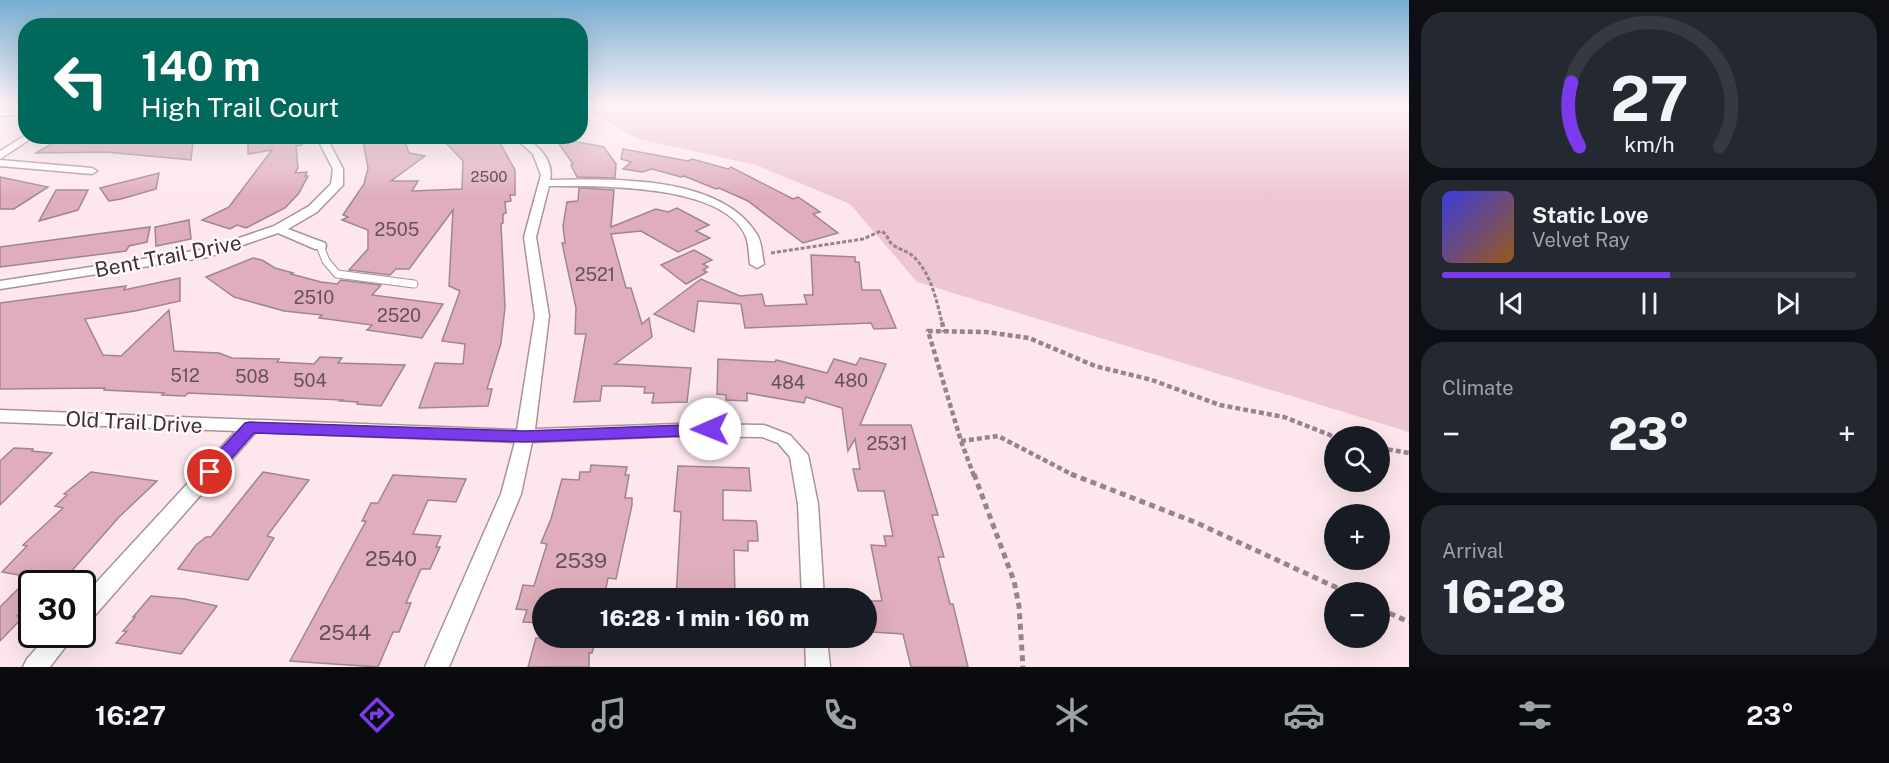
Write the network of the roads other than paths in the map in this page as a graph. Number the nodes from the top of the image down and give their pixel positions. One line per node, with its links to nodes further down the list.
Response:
1 (18, 144): 4 (street)
2 (325, 144): 8 (street, Bent Trail Drive)
3 (526, 144): 7 (street)
4 (0, 156)
5 (0, 163): 6 (street)
6 (92, 171)
7 (544, 183): 10 (street); 15 (street)
8 (278, 229): 9 (street); 12 (street, Bent Trail Drive)
9 (320, 246): 11 (lane)
10 (758, 259)
11 (414, 284)
12 (0, 285)
13 (0, 416): 14 (street, Old Trail Drive)
14 (250, 427): 15 (street, Old Trail Drive); 17 (street)
15 (525, 436): 16 (street, Old Trail Drive); 21 (street)
16 (812, 588)
17 (96, 598)
18 (52, 648): 20 (street)
19 (817, 648): 22 (street)
20 (35, 667)
21 (437, 667)
22 (818, 667)

